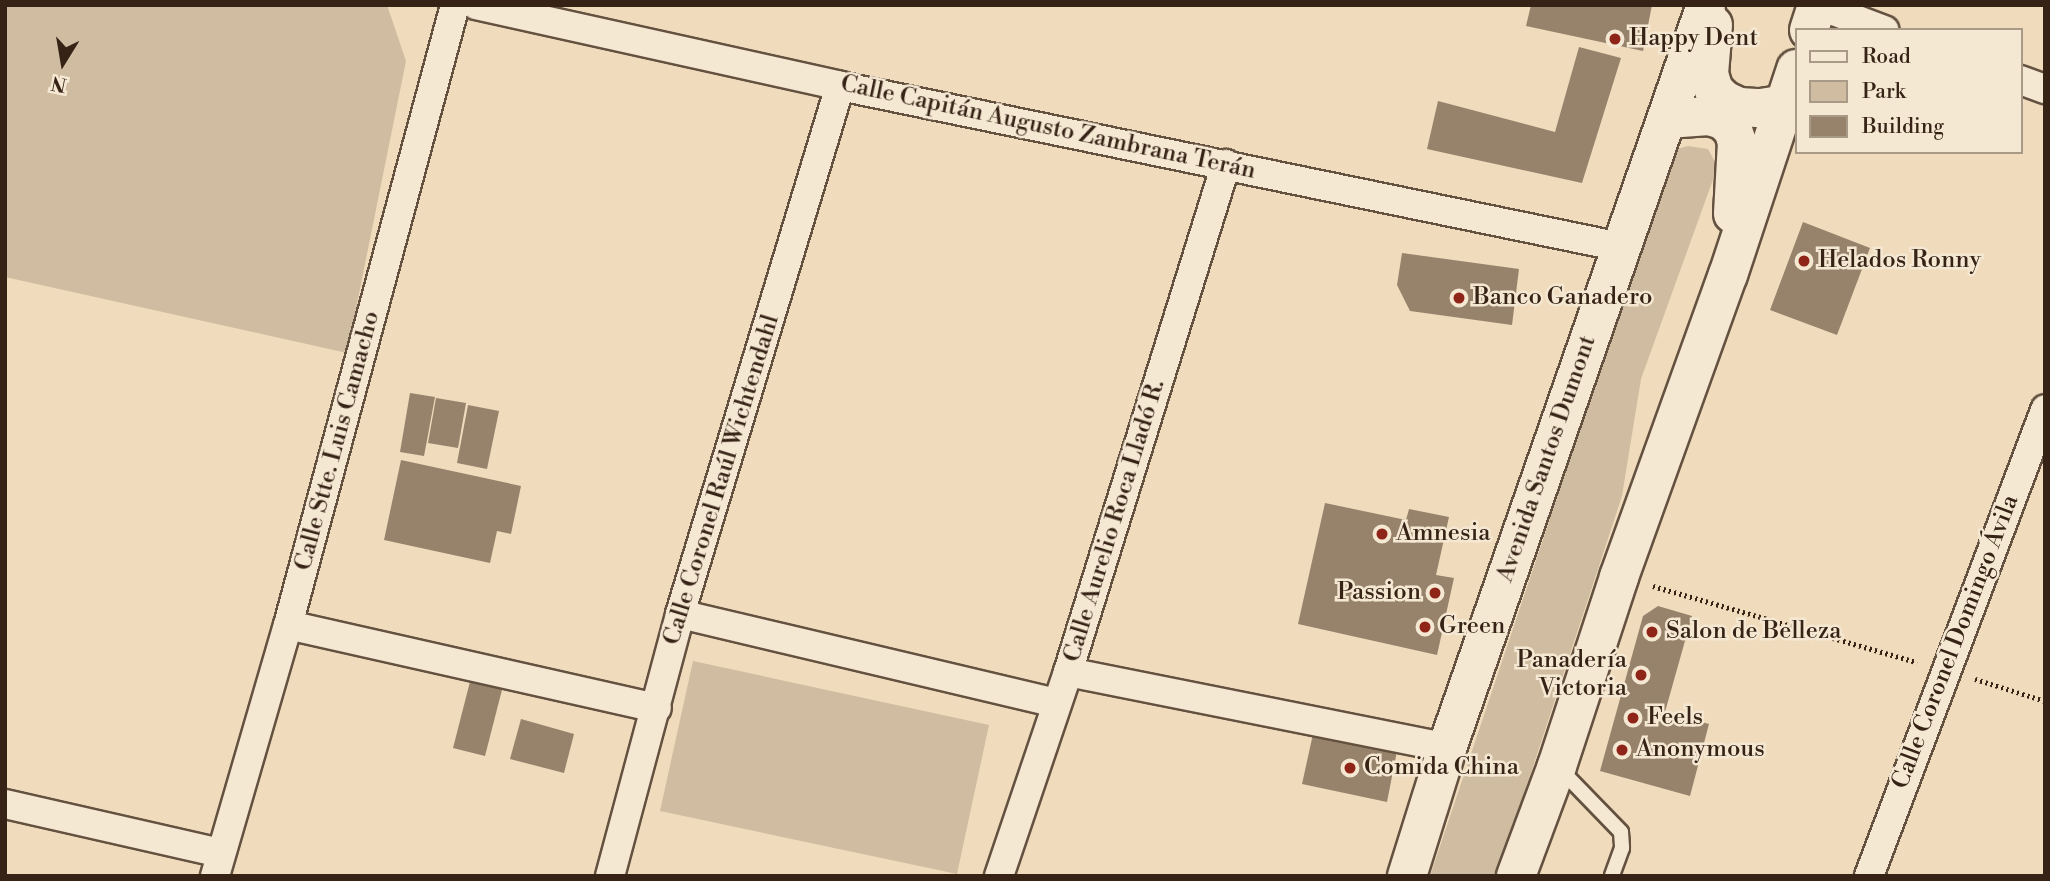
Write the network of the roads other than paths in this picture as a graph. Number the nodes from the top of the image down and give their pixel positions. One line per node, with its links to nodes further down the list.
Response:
1 (455, 5): 18 (street, Calle Stte. Luis Camacho)
2 (476, 5): 9 (street, Calle Capitán Augusto Zambrana Terán)
3 (1706, 5): 12 (main road, Avenida Santos Dumont)
4 (1716, 5): 10 (main road)
5 (1817, 5): 6 (main road); 7 (street)
6 (1810, 28)
7 (1879, 28)
8 (2022, 81): 11 (street)
9 (840, 86): 13 (street, Calle Capitán Augusto Zambrana Terán); 17 (street, Calle Coronel Raúl Wichtendahl)
10 (1790, 86): 15 (main road)
11 (2045, 89)
12 (1668, 119): 14 (main road, Avenida Santos Dumont); 15 (main road)
13 (1226, 164): 14 (street, Calle Capitán Augusto Zambrana Terán); 19 (street, Calle Aurelio Roca Lladó R.)
14 (1621, 247): 22 (main road, Avenida Santos Dumont)
15 (1728, 275): 23 (main road)
16 (2045, 409): 31 (street, Calle Coronel Domingo Ávila)
17 (680, 614): 20 (street); 21 (street, Calle Coronel Raúl Wichtendahl)
18 (288, 625): 21 (street); 25 (street, Calle Stte. Luis Camacho)
19 (1068, 672): 20 (street, Calle Aurelio Roca Lladó R.); 22 (street)
20 (1057, 703): 27 (street, Calle Aurelio Roca Lladó R.)
21 (657, 708): 26 (street, Calle Coronel Raúl Wichtendahl)
22 (1447, 748): 28 (main road, Avenida Santos Dumont)
23 (1557, 766): 29 (main road); 30 (lane)
24 (5, 804): 25 (street)
25 (218, 864)
26 (610, 876)
27 (999, 876)
28 (1407, 876)
29 (1516, 876)
30 (1612, 876)
31 (1869, 876)

